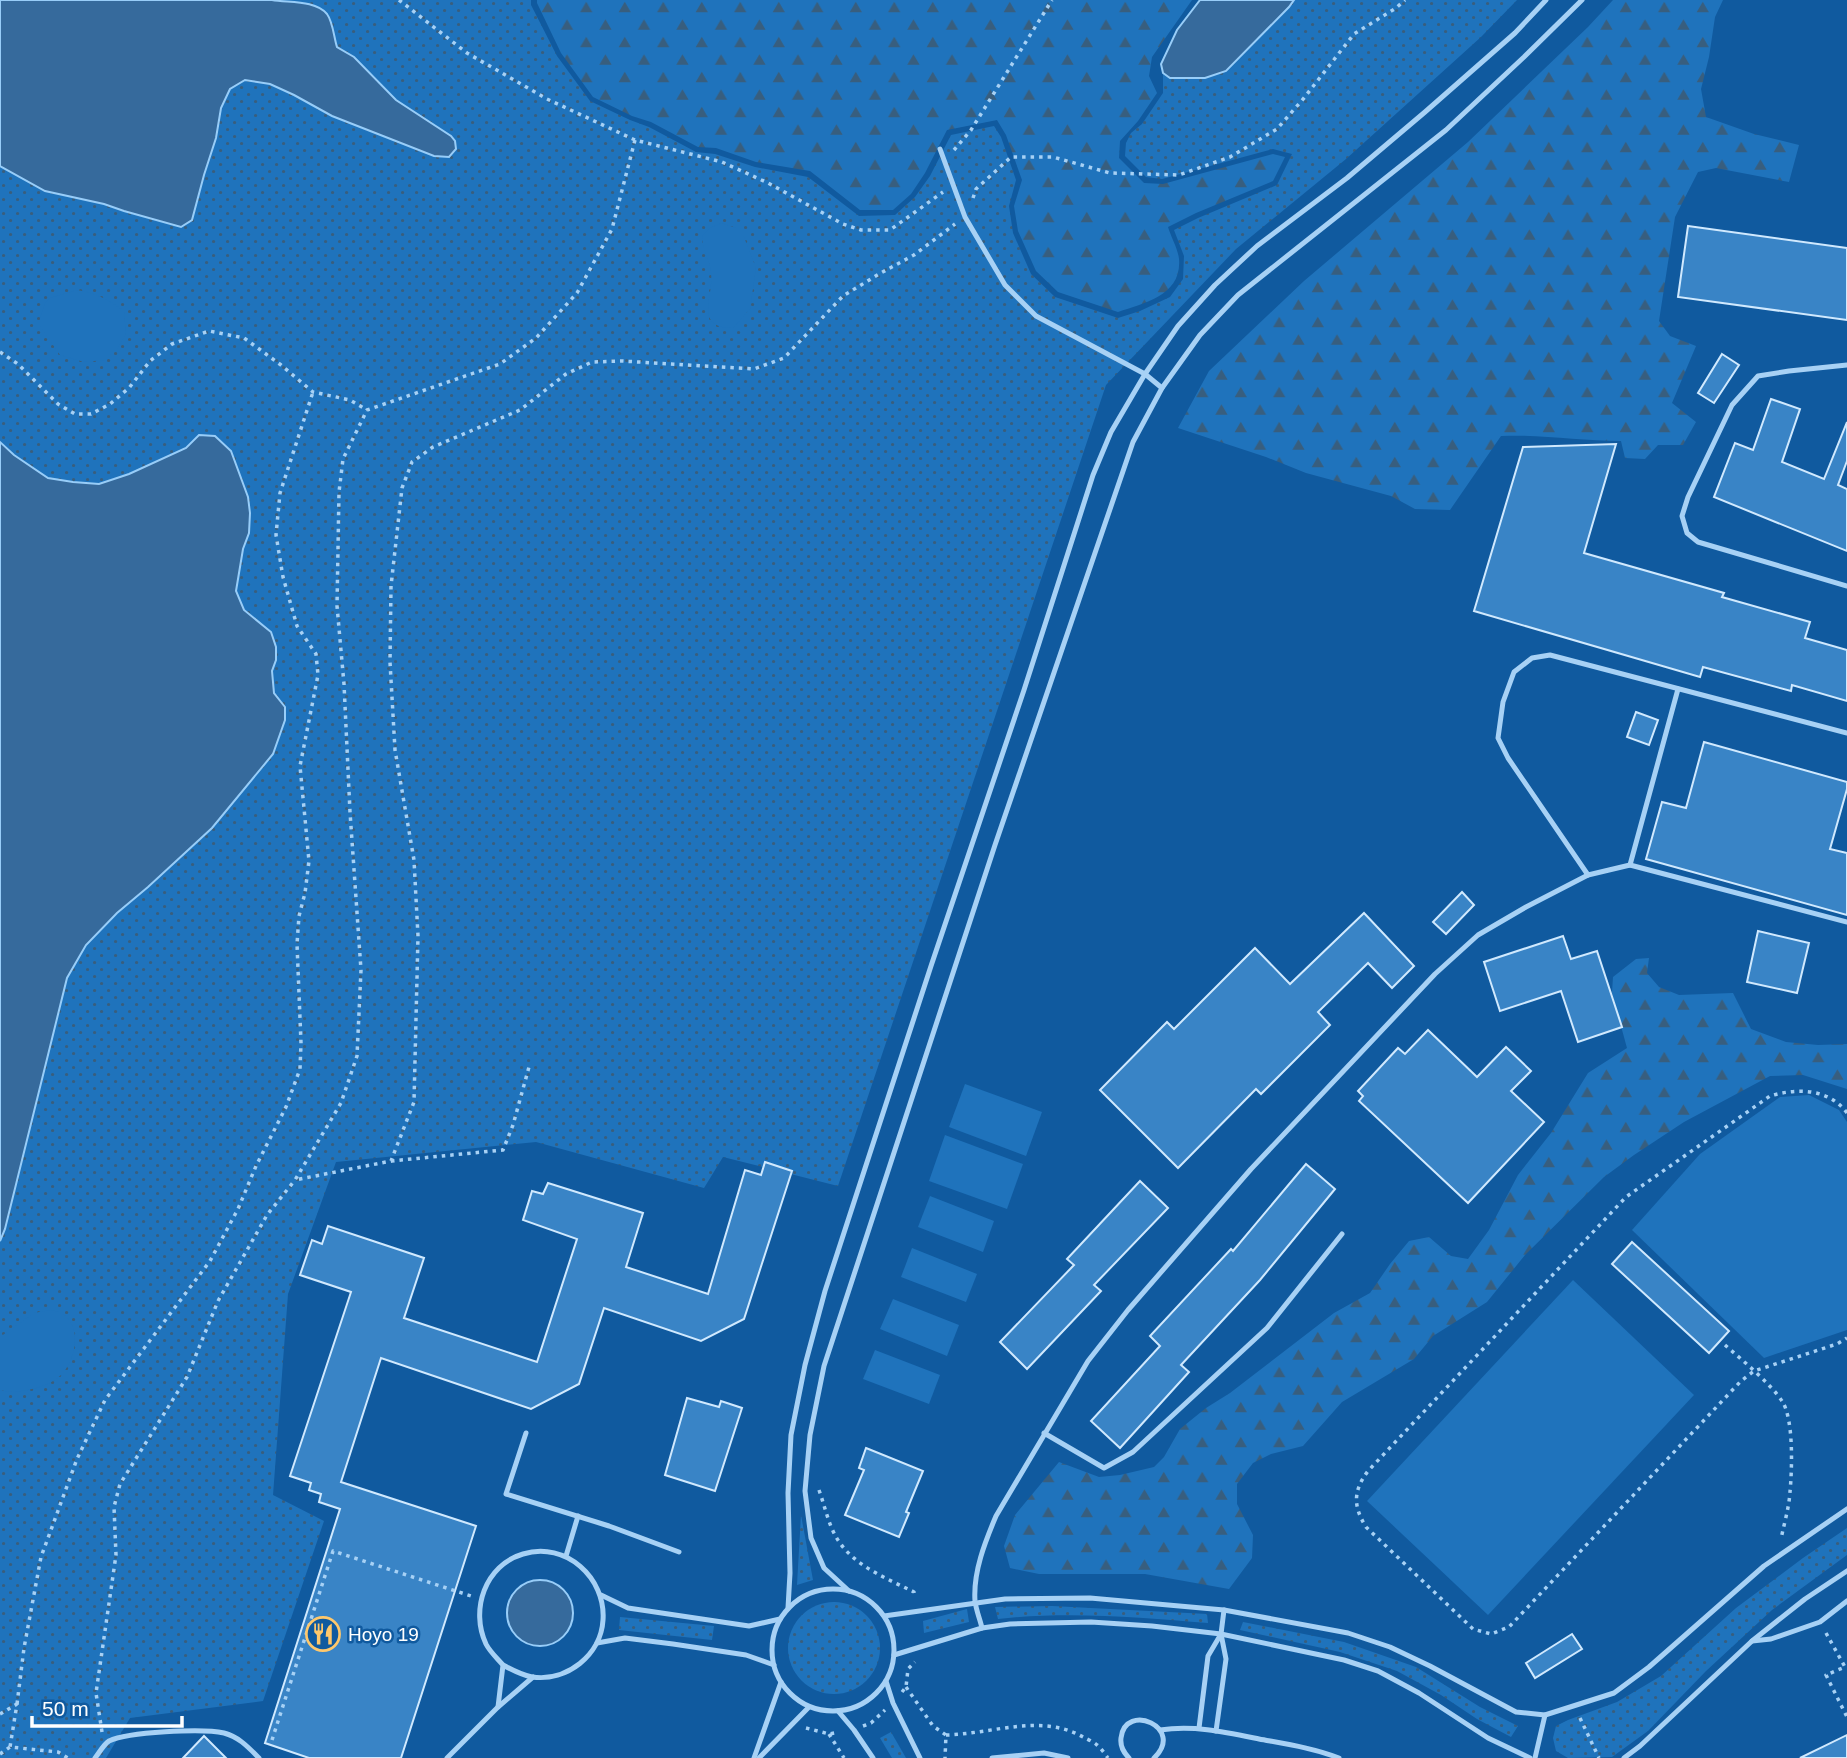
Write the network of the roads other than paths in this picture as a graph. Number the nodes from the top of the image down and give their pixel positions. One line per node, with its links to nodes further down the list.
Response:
1 (1546, 0): 5 (lane)
2 (1581, 0): 6 (lane)
3 (940, 149): 5 (lane)
4 (1847, 365): 7 (lane)
5 (1145, 374): 6 (lane); 25 (lane)
6 (1162, 388): 21 (lane)
7 (1847, 586)
8 (1678, 689): 9 (lane); 10 (lane); 11 (lane)
9 (1847, 733)
10 (1630, 865): 11 (lane); 12 (lane)
11 (1588, 875): 15 (lane)
12 (1847, 922)
13 (1342, 1234): 15 (lane)
14 (526, 1433): 17 (lane)
15 (1044, 1433): 24 (lane)
16 (1847, 1510): 42 (lane)
17 (578, 1517): 18 (lane); 19 (lane)
18 (679, 1552)
19 (566, 1556): 22 (lane); 34 (lane)
20 (1847, 1571): 31 (lane)
21 (849, 1591): 25 (lane); 27 (lane)
22 (601, 1595): 28 (lane); 32 (lane)
23 (1847, 1601): 31 (lane)
24 (975, 1603): 26 (lane); 27 (lane); 29 (lane)
25 (788, 1608): 28 (lane)
26 (1224, 1610): 30 (lane); 42 (lane)
27 (884, 1616): 33 (lane)
28 (780, 1619): 35 (lane)
29 (982, 1628): 30 (lane); 33 (lane)
30 (1220, 1634): 43 (lane); 45 (lane); 58 (lane)
31 (1752, 1641): 59 (lane)
32 (597, 1643): 35 (lane); 36 (lane)
33 (894, 1655): 37 (lane)
34 (503, 1665): 36 (lane); 39 (lane)
35 (774, 1665): 38 (lane)
36 (533, 1677): 39 (lane)
37 (886, 1681): 41 (lane); 52 (lane)
38 (781, 1682): 40 (lane); 49 (lane)
39 (498, 1707): 48 (lane)
40 (809, 1707): 41 (lane); 50 (lane)
41 (838, 1711): 51 (lane)
42 (1545, 1715): 58 (lane)
43 (1199, 1728): 44 (lane); 45 (lane)
44 (1160, 1730): 55 (lane); 56 (lane)
45 (1216, 1731): 57 (lane)
46 (95, 1758): 47 (lane)
47 (259, 1758)
48 (447, 1758)
49 (754, 1758)
50 (759, 1758)
51 (873, 1758)
52 (920, 1758)
53 (992, 1758): 54 (lane)
54 (1068, 1758)
55 (1129, 1758)
56 (1154, 1758)
57 (1339, 1758)
58 (1533, 1758)
59 (1624, 1758)

